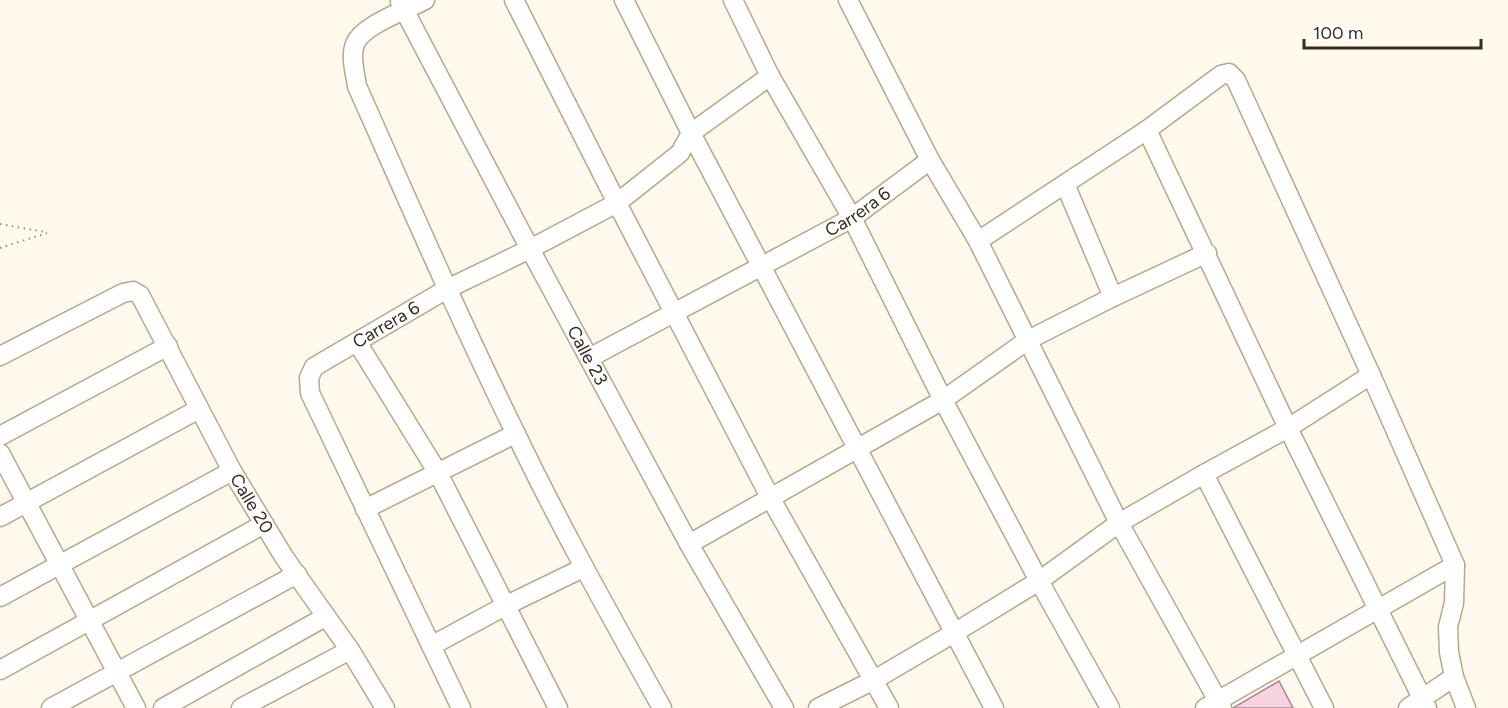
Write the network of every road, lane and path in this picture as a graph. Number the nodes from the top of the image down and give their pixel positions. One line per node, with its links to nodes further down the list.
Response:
1 (425, 0): 6 (street)
2 (514, 0): 12 (street)
3 (624, 0): 9 (street)
4 (733, 0): 7 (street)
5 (848, 0): 10 (street)
6 (402, 6): 17 (street, Calle 23); 20 (street)
7 (770, 76): 9 (street, Carrera 6); 13 (street)
8 (1147, 130): 11 (street); 18 (street); 28 (street)
9 (691, 133): 12 (street, Carrera 6); 19 (street)
10 (930, 160): 13 (street, Carrera 6); 15 (street)
11 (1065, 184): 15 (street); 21 (street)
12 (616, 203): 17 (street, Carrera 6); 22 (street)
13 (852, 218): 19 (street, Carrera 6); 29 (street)
14 (0, 224): 16 (path)
15 (978, 241): 23 (street)
16 (0, 248)
17 (530, 249): 20 (street, Carrera 6); 27 (street, Calle 23)
18 (1207, 253): 21 (street); 31 (street)
19 (761, 266): 22 (street, Carrera 6); 34 (street)
20 (447, 289): 24 (street, Carrera 6); 32 (street)
21 (1113, 297): 23 (street)
22 (675, 313): 27 (street, Carrera 6); 39 (street)
23 (1028, 340): 29 (street); 43 (street)
24 (357, 342): 37 (street); 41 (street, Carrera 6)
25 (168, 346): 26 (street, Calle 20); 30 (street, Calle 20); 33 (street)
26 (0, 356)
27 (589, 358): 45 (street, Calle 23)
28 (1371, 375): 31 (street); 47 (street)
29 (943, 400): 34 (street); 50 (street)
30 (199, 409): 36 (street, Calle 20); 40 (street)
31 (1288, 428): 38 (street); 53 (street)
32 (515, 434): 37 (street); 48 (street)
33 (0, 436)
34 (857, 450): 39 (street); 56 (street)
35 (0, 453): 40 (street)
36 (232, 471): 44 (street, Calle 20); 46 (street)
37 (438, 473): 41 (street); 52 (street)
38 (1204, 474): 43 (street); 59 (street)
39 (771, 499): 45 (street); 63 (street)
40 (28, 502): 42 (street); 46 (street)
41 (365, 509): 57 (street, Carrera 6)
42 (0, 517)
43 (1119, 523): 50 (street); 64 (street)
44 (264, 524): 49 (street, Calle 20); 55 (street)
45 (689, 544): 74 (street, Calle 23)
46 (60, 565): 51 (street); 55 (street)
47 (1455, 565): 53 (street); 62 (street)
48 (584, 568): 52 (street); 73 (street)
49 (297, 574): 54 (street, Calle 20); 61 (street)
50 (1039, 581): 56 (street); 78 (street)
51 (0, 597)
52 (505, 606): 57 (street); 72 (street)
53 (1378, 609): 59 (street); 65 (street)
54 (325, 617): 58 (street, Calle 20); 68 (street)
55 (91, 621): 60 (street); 61 (street)
56 (954, 633): 63 (street); 77 (street)
57 (431, 646): 71 (street, Carrera 6)
58 (350, 650): 69 (street); 70 (street, Calle 20)
59 (1297, 654): 64 (street); 79 (street)
60 (0, 670)
61 (117, 671): 66 (street); 67 (street)
62 (1454, 677): 65 (street); 80 (street)
63 (874, 680): 75 (street); 76 (street)
64 (1215, 705)
65 (1419, 705)
66 (51, 708)
67 (136, 708)
68 (163, 708)
69 (241, 708)
70 (385, 708)
71 (461, 708)
72 (558, 708)
73 (662, 708)
74 (784, 708)
75 (818, 708)
76 (889, 708)
77 (994, 708)
78 (1110, 708)
79 (1324, 708)
80 (1466, 708)

